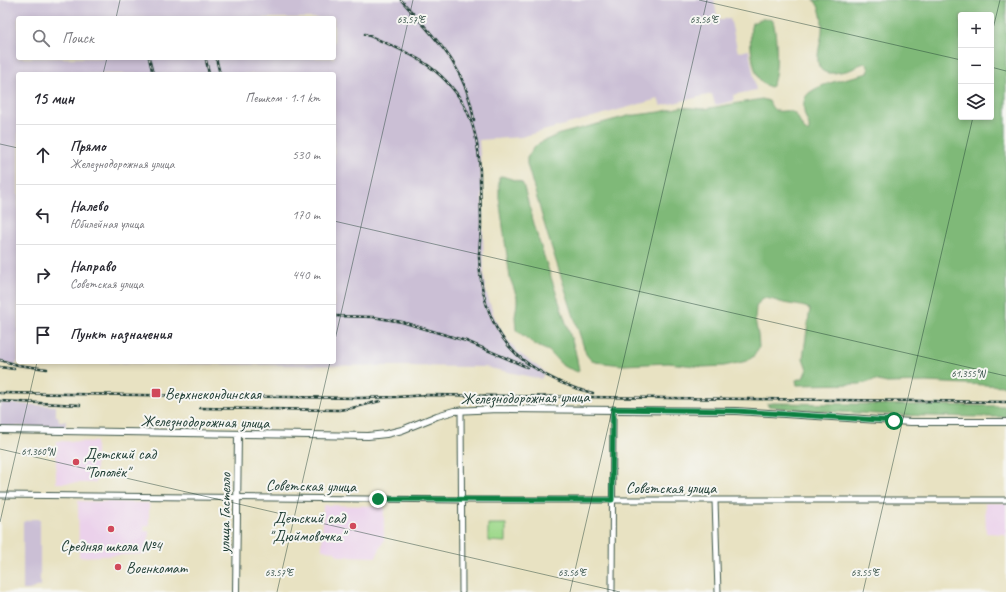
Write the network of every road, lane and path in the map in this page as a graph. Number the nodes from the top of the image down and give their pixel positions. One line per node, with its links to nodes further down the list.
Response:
1 (613, 409): 2 (main road, Железнодорожная улица); 3 (main road, Железнодорожная улица); 9 (street)
2 (461, 410): 5 (main road, Железнодорожная улица); 8 (street)
3 (1006, 422)
4 (0, 430): 5 (main road, Железнодорожная улица)
5 (238, 434): 7 (main road, улица Гастелло)
6 (0, 495): 7 (street, Советская улица)
7 (237, 497): 8 (street, Советская улица); 12 (main road, улица Гастелло)
8 (462, 500): 9 (street, Советская улица); 13 (street)
9 (612, 500): 11 (street, Советская улица); 14 (street)
10 (1006, 500): 11 (street, Советская улица)
11 (715, 501): 15 (street)
12 (236, 592)
13 (462, 592)
14 (612, 592)
15 (718, 592)

